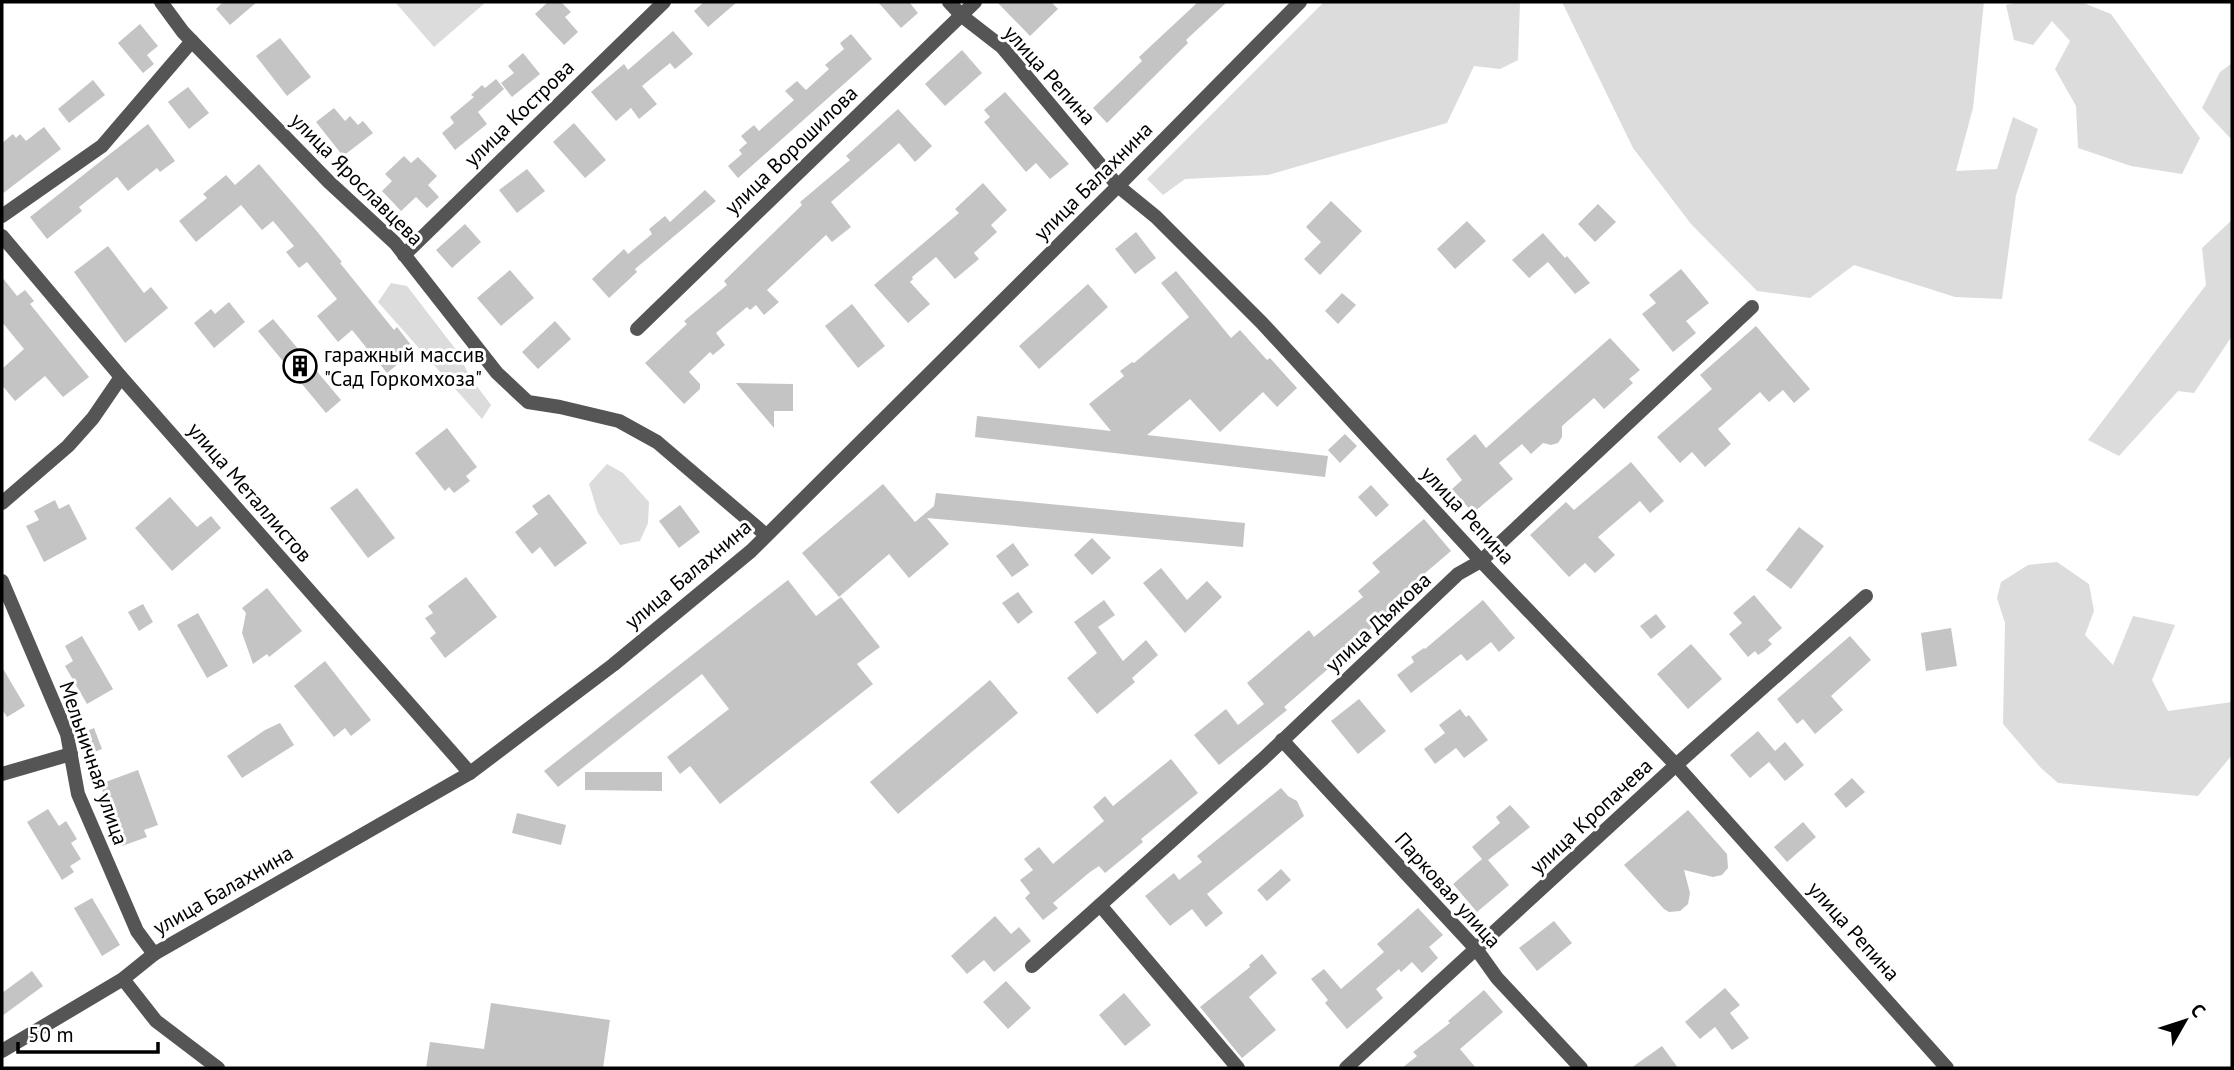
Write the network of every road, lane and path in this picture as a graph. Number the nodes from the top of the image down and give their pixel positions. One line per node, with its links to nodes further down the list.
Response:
1 (161, 2): 7 (street, улица Ярославцева)
2 (664, 2): 11 (street, улица Кострова)
3 (949, 2): 6 (street, улица Репина)
4 (975, 2): 6 (street, улица Ворошилова)
5 (1300, 2): 8 (street, улица Балахнина)
6 (962, 16): 8 (street, улица Репина); 13 (street, улица Ворошилова)
7 (192, 41): 9 (street); 11 (street, улица Ярославцева)
8 (1118, 186): 16 (street, улица Балахнина); 17 (street, улица Репина)
9 (2, 216)
10 (2, 236): 14 (street, улица Металлистов)
11 (404, 254): 16 (street, улица Ярославцева)
12 (1752, 307): 17 (street, улица Дъякова)
13 (637, 329)
14 (121, 377): 15 (street); 23 (street, улица Металлистов)
15 (2, 503)
16 (766, 535): 23 (street, улица Балахнина)
17 (1481, 561): 20 (street, улица Дъякова); 22 (street, улица Репина)
18 (2, 581): 21 (street, Мельничная улица)
19 (1866, 596): 22 (street, улица Кропачева)
20 (1283, 740): 25 (street, улица Дъякова); 26 (street, Парковая улица)
21 (71, 754): 24 (street); 27 (street, Мельничная улица)
22 (1676, 765): 26 (street, улица Кропачева); 35 (street, улица Репина)
23 (470, 773): 27 (street, улица Балахнина)
24 (2, 774)
25 (1100, 905): 28 (street, улица Дъякова); 32 (street)
26 (1477, 950): 33 (street, улица Кропачева); 34 (street, Парковая улица)
27 (154, 954): 29 (street, улица Балахнина)
28 (1031, 966)
29 (123, 979): 30 (street, улица Балахнина); 31 (street)
30 (2, 1051)
31 (218, 1068)
32 (1238, 1068)
33 (1346, 1068)
34 (1581, 1068)
35 (1947, 1068)

